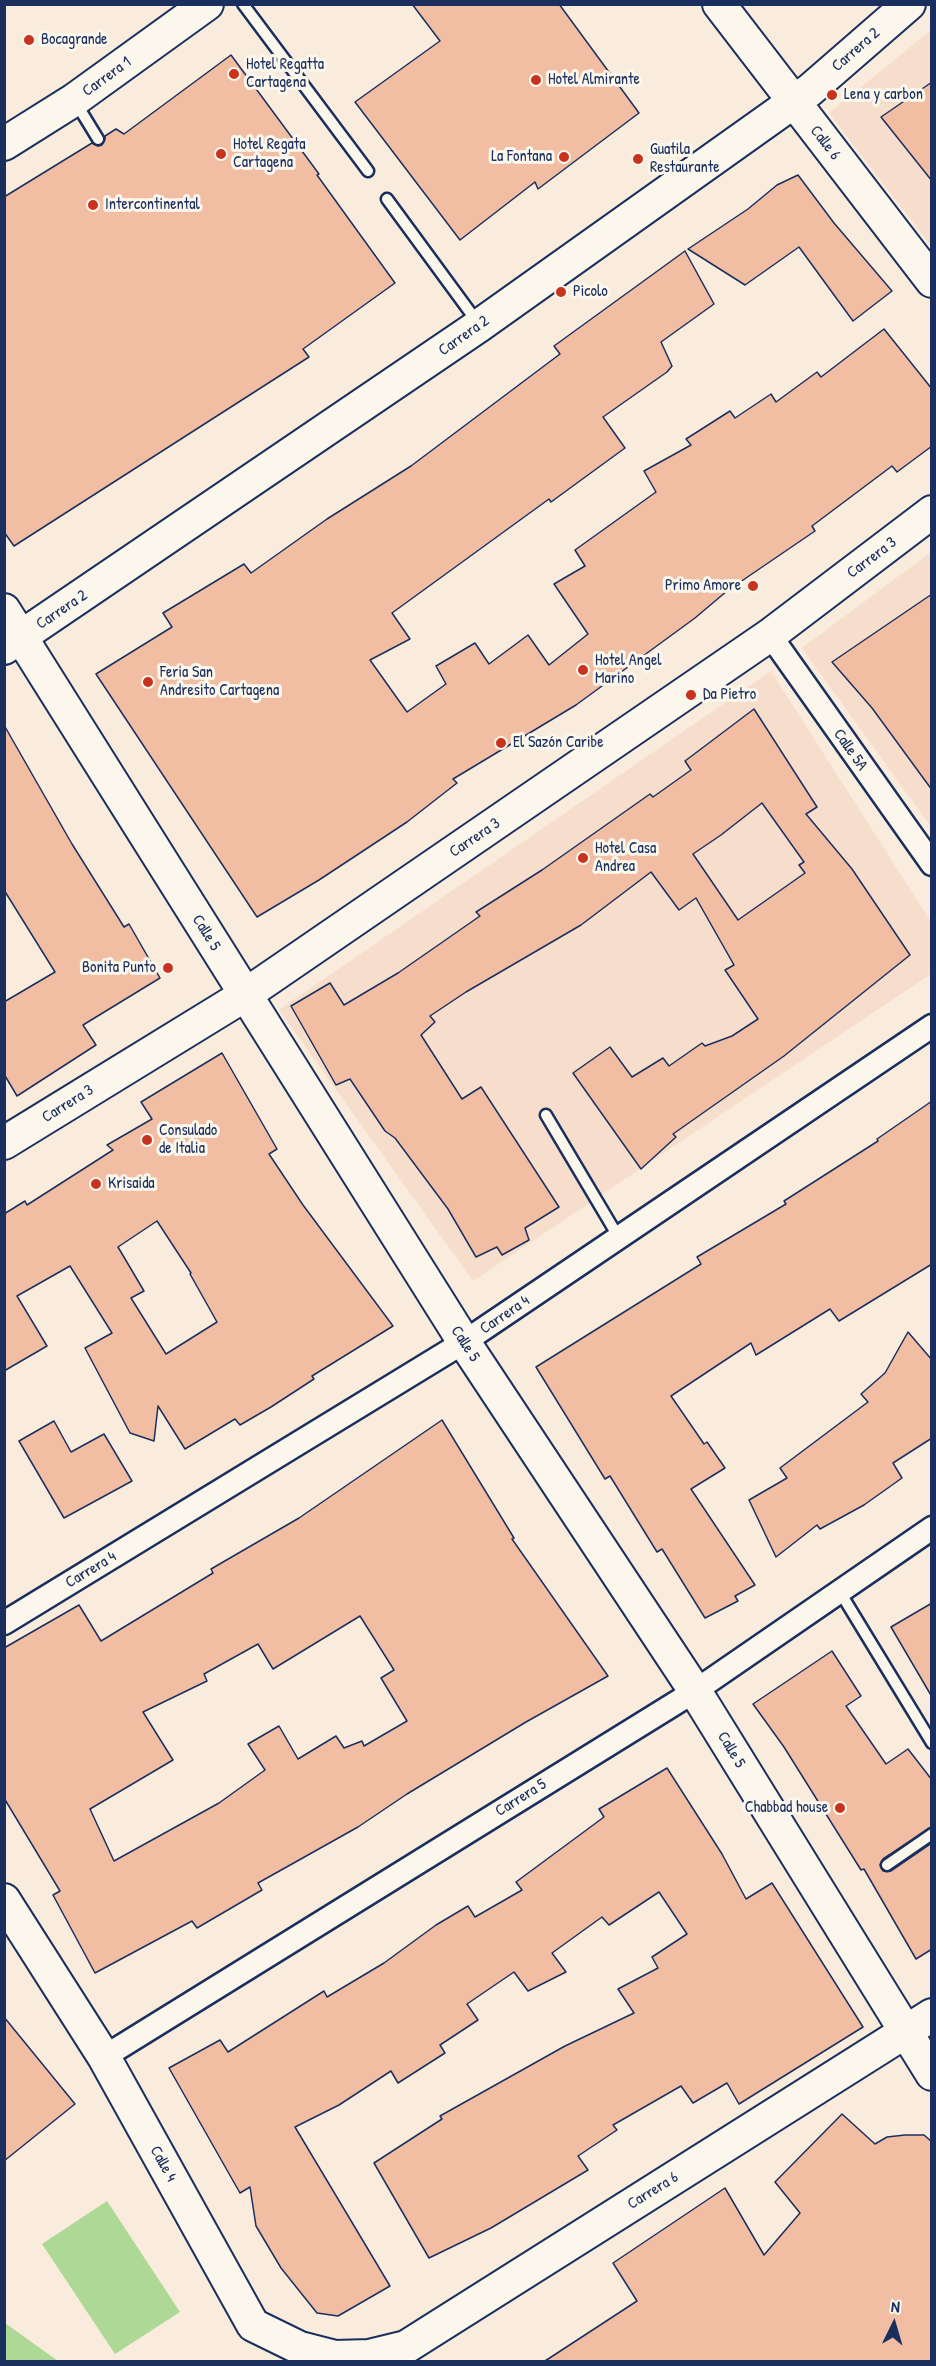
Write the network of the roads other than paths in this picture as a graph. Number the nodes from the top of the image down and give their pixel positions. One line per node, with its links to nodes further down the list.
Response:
1 (207, 4): 5 (street, Carrera 1)
2 (243, 4): 9 (lane)
3 (719, 4): 6 (street, Calle 6)
4 (909, 4): 6 (street, Carrera 2)
5 (74, 100): 7 (lane); 8 (street, Carrera 1)
6 (794, 102): 11 (street, Calle 6); 12 (street, Carrera 2)
7 (98, 139)
8 (4, 144)
9 (368, 171)
10 (387, 199): 12 (lane)
11 (932, 280)
12 (480, 325): 16 (street, Carrera 2)
13 (932, 512): 15 (street, Carrera 3)
14 (4, 610): 16 (street, Calle 5)
15 (770, 635): 17 (street, Calle 5A); 18 (street, Carrera 3)
16 (13, 643): 18 (street, Calle 5)
17 (932, 864)
18 (245, 995): 21 (street, Carrera 3); 23 (street, Calle 5)
19 (932, 1026): 22 (street, Carrera 4)
20 (546, 1114): 22 (lane)
21 (4, 1143)
22 (619, 1238): 23 (street, Carrera 4)
23 (464, 1342): 26 (street, Carrera 4); 27 (street, Calle 5)
24 (932, 1528): 25 (street, Carrera 5)
25 (840, 1592): 27 (street, Carrera 5); 28 (lane)
26 (4, 1623)
27 (695, 1691): 33 (street, Calle 5); 34 (street, Carrera 5)
28 (932, 1743)
29 (932, 1834): 30 (lane)
30 (886, 1865)
31 (4, 1900): 34 (street, Calle 4)
32 (932, 2015): 33 (street, Carrera 6)
33 (904, 2033): 35 (street, Calle 5); 36 (street, Carrera 6)
34 (104, 2056): 36 (street, Calle 4)
35 (932, 2074)
36 (369, 2356)

